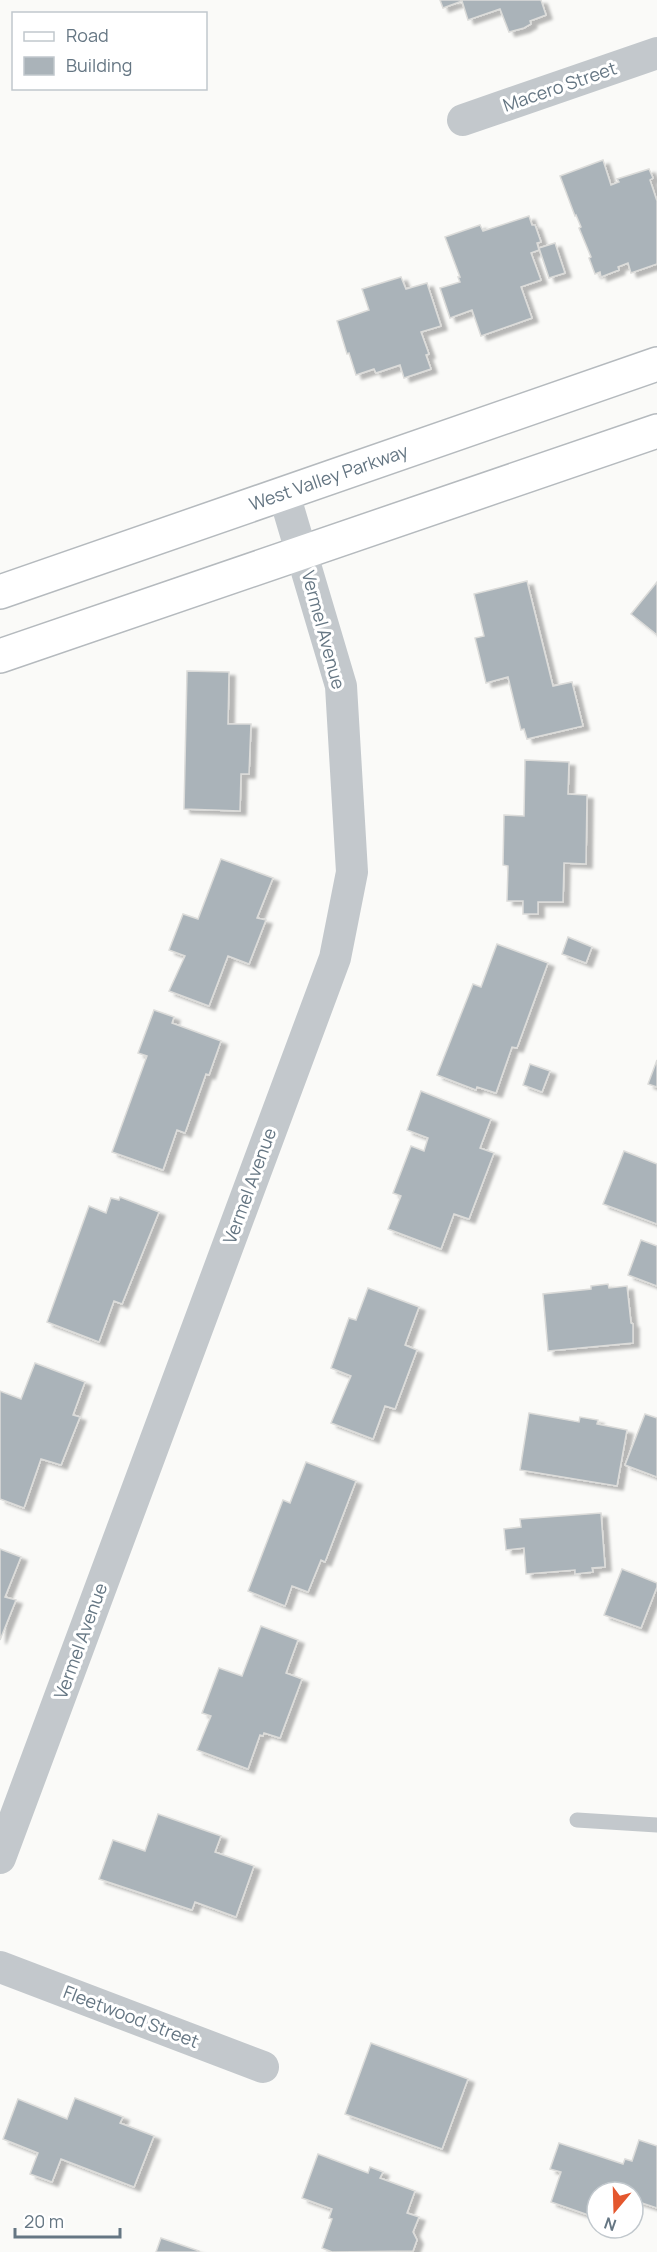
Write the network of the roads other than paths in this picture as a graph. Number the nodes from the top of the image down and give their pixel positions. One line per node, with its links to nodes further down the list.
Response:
1 (657, 53): 2 (street, Macero Street)
2 (463, 120)
3 (657, 364): 5 (main road, West Valley Parkway)
4 (657, 431): 6 (main road)
5 (284, 494): 6 (street, Vermel Avenue); 7 (main road, West Valley Parkway)
6 (302, 553): 8 (main road); 11 (street, Vermel Avenue)
7 (0, 592)
8 (0, 656)
9 (577, 1820): 10 (lane)
10 (657, 1825)
11 (0, 1858)
12 (0, 1967): 13 (street, Fleetwood Street)
13 (263, 2067)

